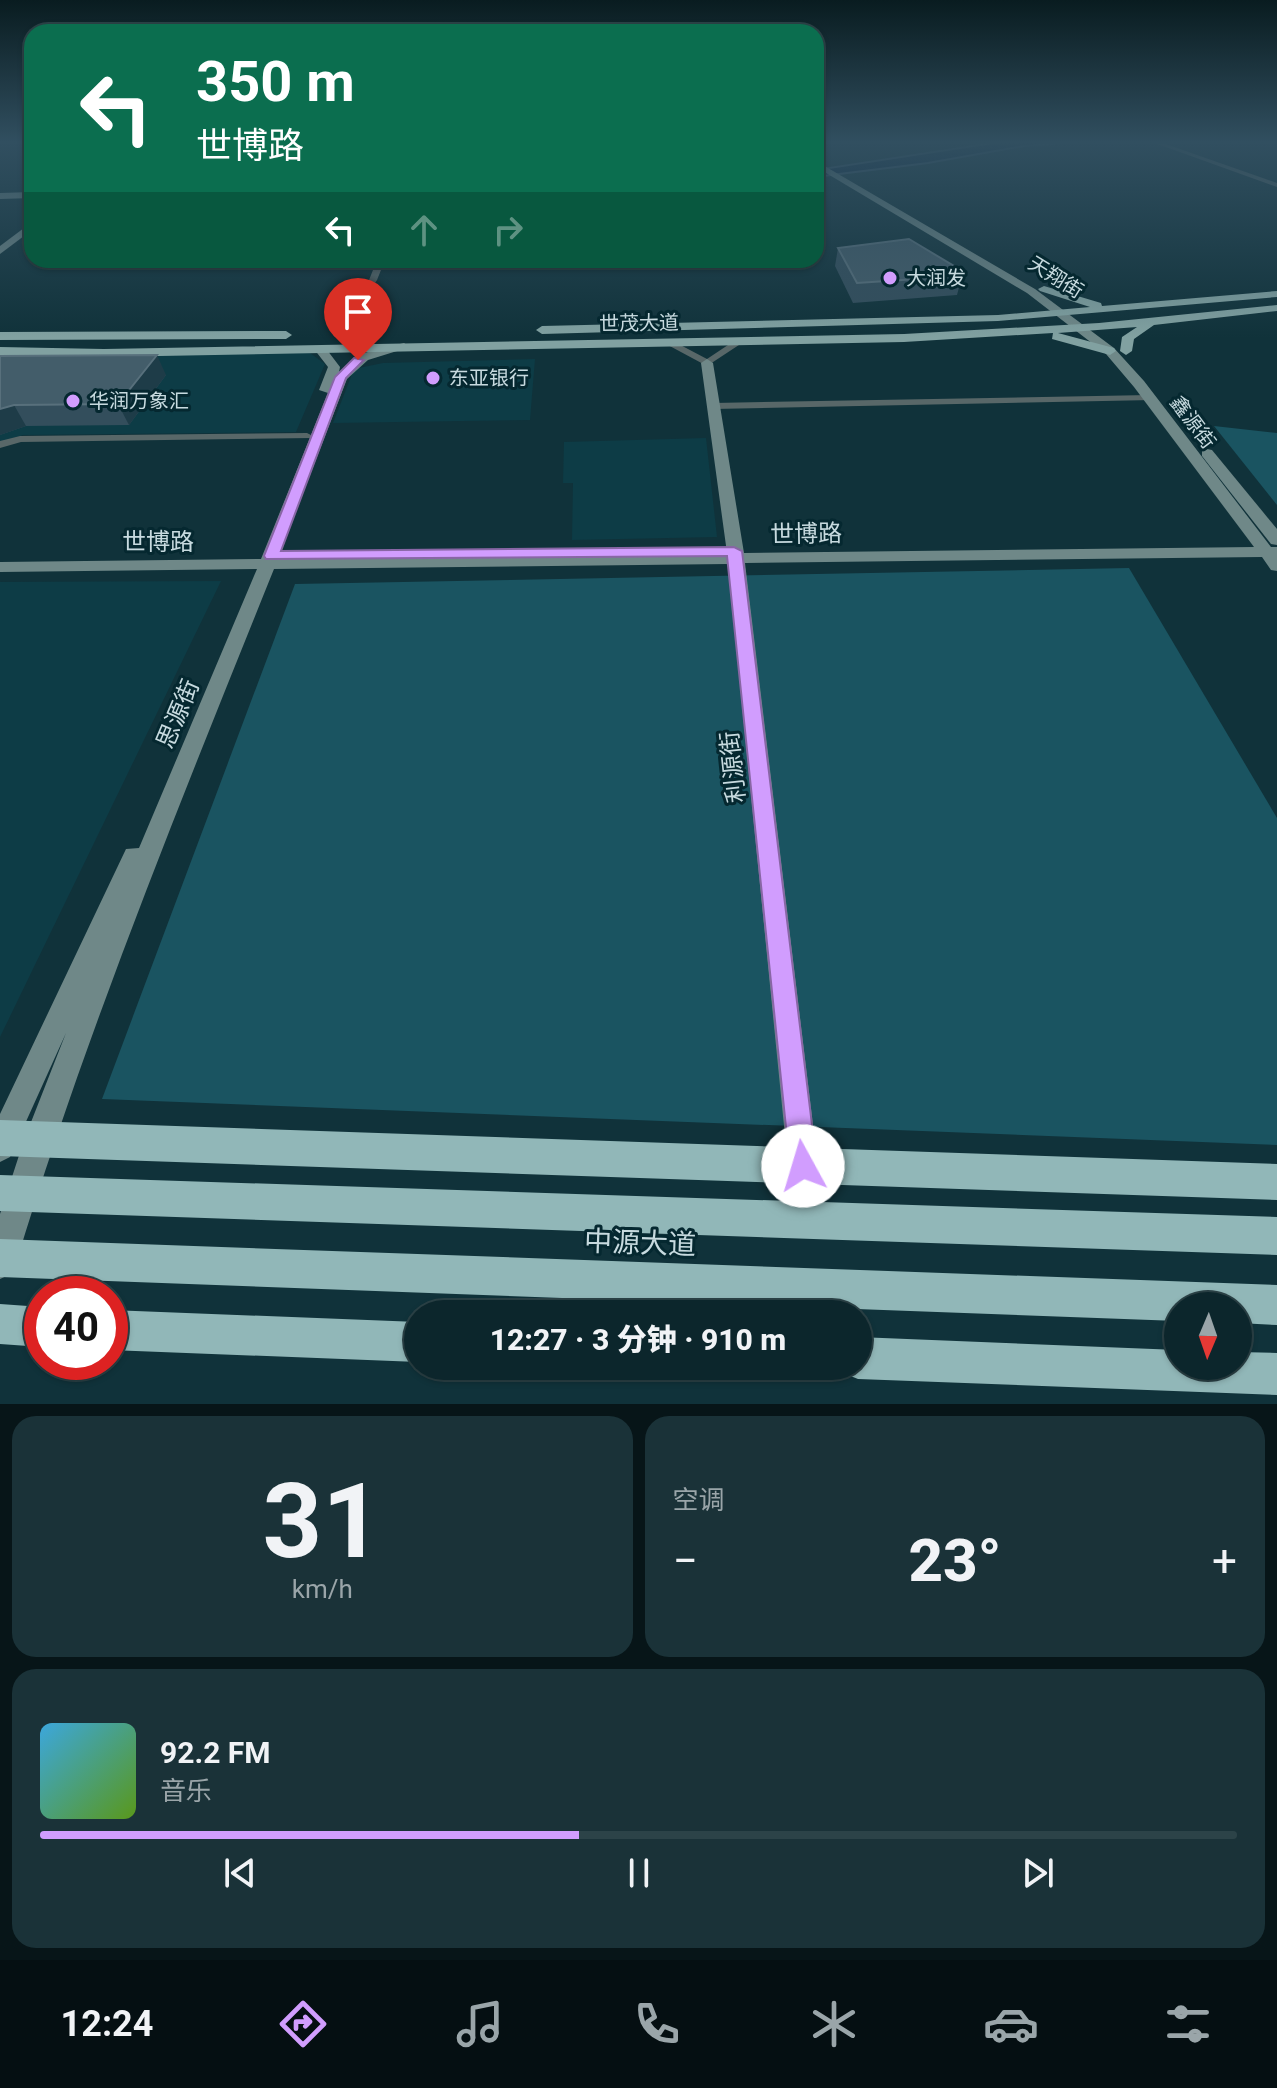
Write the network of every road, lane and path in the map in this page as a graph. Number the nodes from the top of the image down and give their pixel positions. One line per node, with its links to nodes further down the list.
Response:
1 (895, 208): 9 (main road, 天翔街)
2 (900, 208): 8 (main road, 天翔街)
3 (24, 218): 5 (main road)
4 (24, 232): 6 (main road)
5 (0, 237)
6 (0, 251)
7 (378, 268): 23 (street)
8 (1044, 289): 11 (main road); 15 (main road, 天翔街)
9 (1031, 291): 13 (main road, 天翔街); 14 (main road)
10 (1277, 294): 11 (main road, 世茂大道)
11 (1149, 307): 15 (main road, 世茂大道)
12 (1277, 308): 16 (main road)
13 (1063, 314): 14 (main road, 世茂大道); 15 (main road, 鑫源街)
14 (998, 318): 18 (main road, 世茂大道)
15 (1081, 321): 17 (main road, 鑫源街); 19 (main road, 世茂大道); 28 (main road, 鑫源街)
16 (1158, 321): 17 (main road); 29 (main road)
17 (1099, 327): 29 (main road, 鑫源街)
18 (530, 331)
19 (1012, 332): 24 (main road, 世茂大道); 28 (main road)
20 (354, 334): 23 (main road, 世茂大道)
21 (299, 335): 22 (main road)
22 (0, 336)
23 (328, 339): 26 (main road, 世茂大道); 27 (main road, 世茂大道); 33 (main road, 思源街)
24 (740, 341): 25 (main road, 世茂大道); 30 (street)
25 (669, 342): 26 (main road, 世茂大道); 30 (street)
26 (404, 347): 38 (main road, 思源街)
27 (0, 351)
28 (1110, 351): 31 (main road, 鑫源街)
29 (1126, 351): 35 (main road, 鑫源街)
30 (707, 363): 32 (main road, 利源街)
31 (1149, 398): 32 (street); 35 (main road, 鑫源街)
32 (713, 406): 36 (main road, 利源街)
33 (307, 436): 34 (street); 38 (main road, 思源街)
34 (0, 445)
35 (1272, 550): 36 (main road, 世博路)
36 (735, 555): 38 (main road, 世博路); 41 (main road, 利源街)
37 (0, 557): 38 (main road, 世博路)
38 (262, 560): 39 (main road, 世博路); 40 (main road, 思源街); 40 (main road, 思源街)
39 (0, 567)
40 (11, 1141): 41 (highway); 43 (main road)
41 (803, 1166): 42 (highway)
42 (1277, 1182)
43 (10, 1193): 44 (highway, 中源大道); 45 (main road)
44 (1277, 1236)
45 (1, 1259): 46 (highway, 中源大道)
46 (1277, 1305)
47 (0, 1324): 48 (highway)
48 (24, 1326)
49 (128, 1331): 50 (highway)
50 (404, 1341)
51 (872, 1359): 52 (highway)
52 (1277, 1374)

